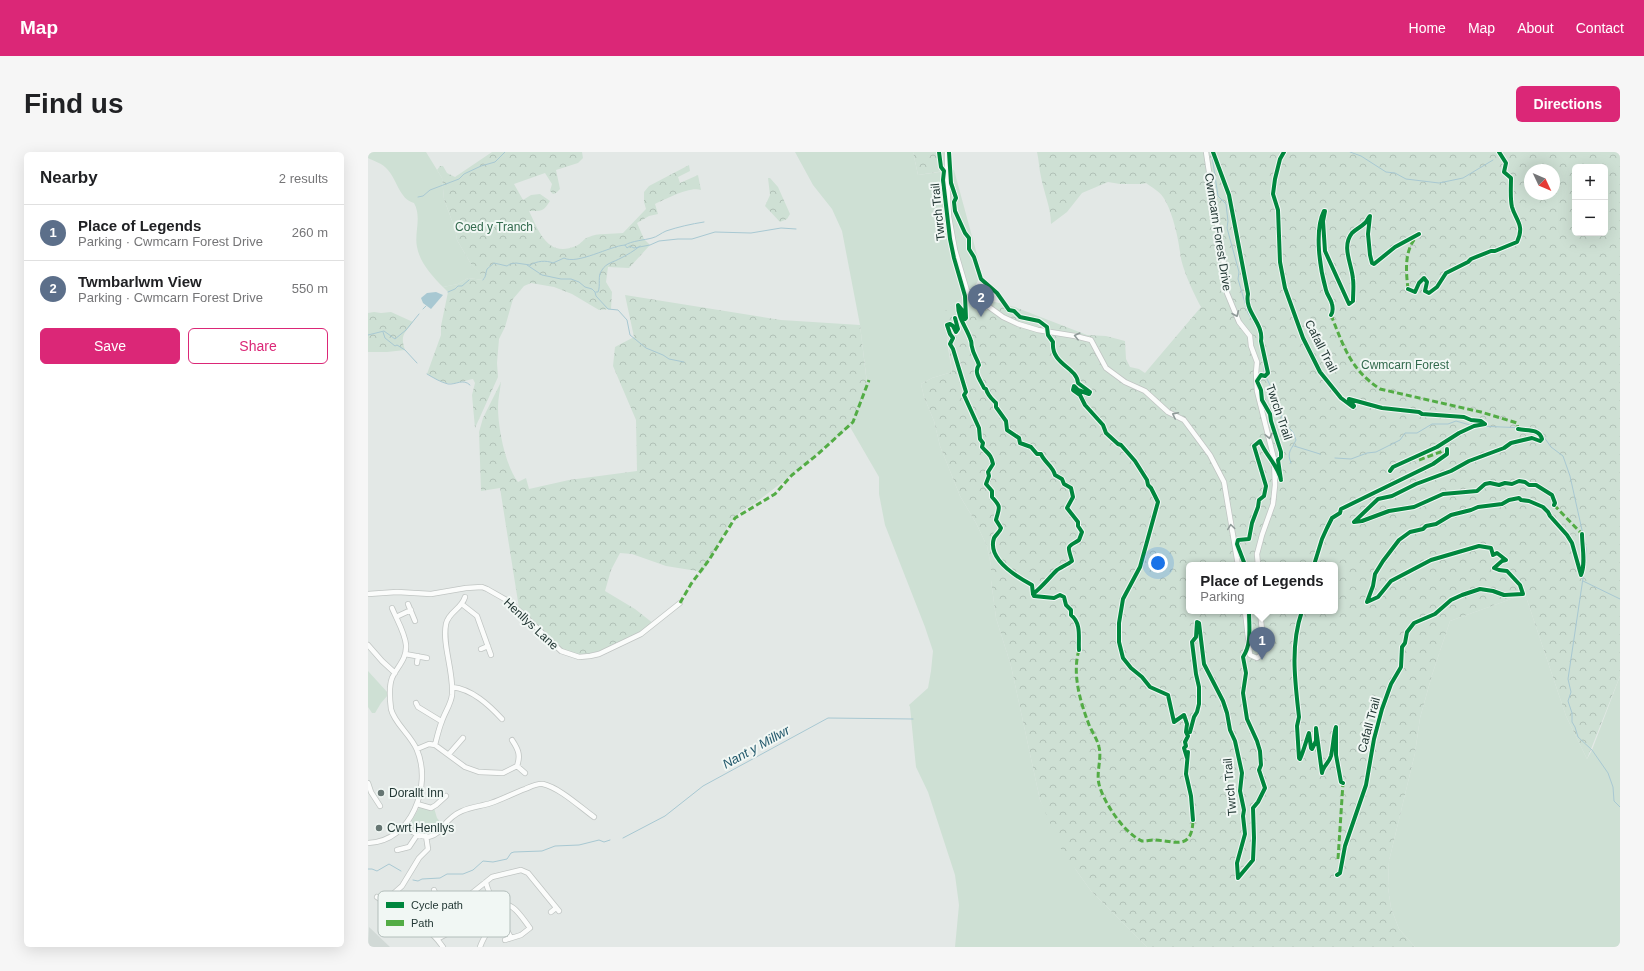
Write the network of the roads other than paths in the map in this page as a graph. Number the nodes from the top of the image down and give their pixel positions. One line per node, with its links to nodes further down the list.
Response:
1 (947, 152): 3 (street, one-way to 1)
2 (1206, 152): 4 (street, Cwmcarn Forest Drive, one-way to 4)
3 (1237, 562)
4 (1258, 562)
5 (368, 594): 7 (street, Henllys Lane)
6 (465, 597): 9 (street)
7 (680, 603)
8 (408, 604): 11 (street)
9 (463, 605): 17 (street); 25 (street)
10 (392, 608): 14 (street)
11 (411, 610): 14 (street); 15 (street)
12 (1245, 614): 13 (street)
13 (1260, 614)
14 (396, 617): 19 (street)
15 (415, 621)
16 (368, 645): 24 (street)
17 (488, 646): 18 (street); 20 (street)
18 (481, 649)
19 (405, 654): 21 (street); 24 (street)
20 (491, 655)
21 (418, 656): 22 (street); 23 (street)
22 (427, 658)
23 (417, 663)
24 (396, 673): 34 (street)
25 (452, 687): 27 (street); 30 (street)
26 (416, 703): 30 (street)
27 (497, 713): 28 (street); 29 (street)
28 (492, 717)
29 (502, 719)
30 (441, 721): 33 (street)
31 (463, 738): 35 (street)
32 (512, 740): 36 (street)
33 (435, 745): 34 (street); 35 (street)
34 (417, 749): 41 (street)
35 (449, 754): 36 (street)
36 (517, 766): 37 (street)
37 (525, 772)
38 (368, 783): 39 (street)
39 (369, 793): 42 (street)
40 (446, 796): 41 (street)
41 (417, 804): 44 (street)
42 (380, 806)
43 (594, 817): 46 (street)
44 (404, 827): 45 (street); 47 (street)
45 (417, 835): 46 (street); 48 (street)
46 (426, 836): 50 (street)
47 (368, 843)
48 (397, 850)
49 (486, 882): 51 (street); 52 (street); 54 (street)
50 (396, 891)
51 (475, 891)
52 (489, 891)
53 (510, 906): 57 (street)
54 (552, 912)
55 (441, 937): 58 (street)
56 (484, 937): 61 (street)
57 (511, 938): 59 (street)
58 (437, 939): 60 (street)
59 (505, 940)
60 (443, 947)
61 (480, 947)

